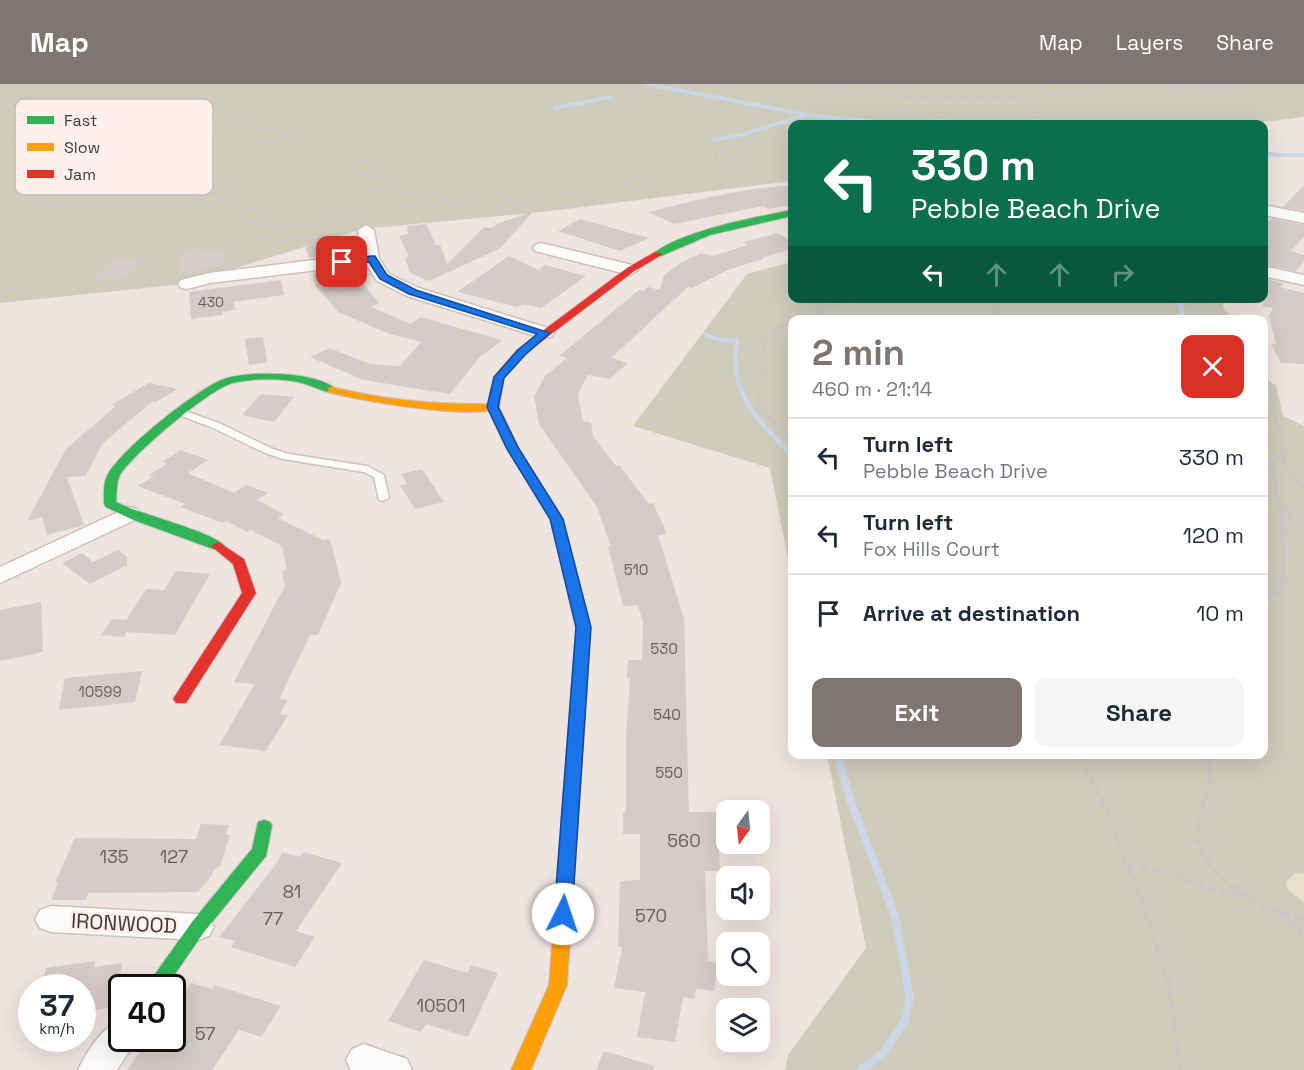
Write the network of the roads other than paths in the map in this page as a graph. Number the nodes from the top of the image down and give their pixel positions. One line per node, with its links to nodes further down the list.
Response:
1 (1268, 211): 3 (street)
2 (788, 214): 7 (street)
3 (1304, 218)
4 (366, 230): 6 (street)
5 (542, 249): 7 (street)
6 (372, 258): 10 (street); 11 (street)
7 (630, 270): 11 (street)
8 (1268, 272): 9 (street)
9 (1304, 280)
10 (187, 284)
11 (545, 333): 12 (street)
12 (493, 407): 13 (street); 24 (street)
13 (180, 412): 14 (lane); 15 (street)
14 (383, 498)
15 (129, 514): 16 (street); 17 (street)
16 (0, 576)
17 (181, 699)
18 (264, 826): 20 (street, IRONWOOD)
19 (51, 919): 20 (street, IRONWOOD)
20 (198, 927): 21 (street, IRONWOOD)
21 (164, 974)
22 (109, 1052): 23 (street)
23 (96, 1070)
24 (521, 1070)

